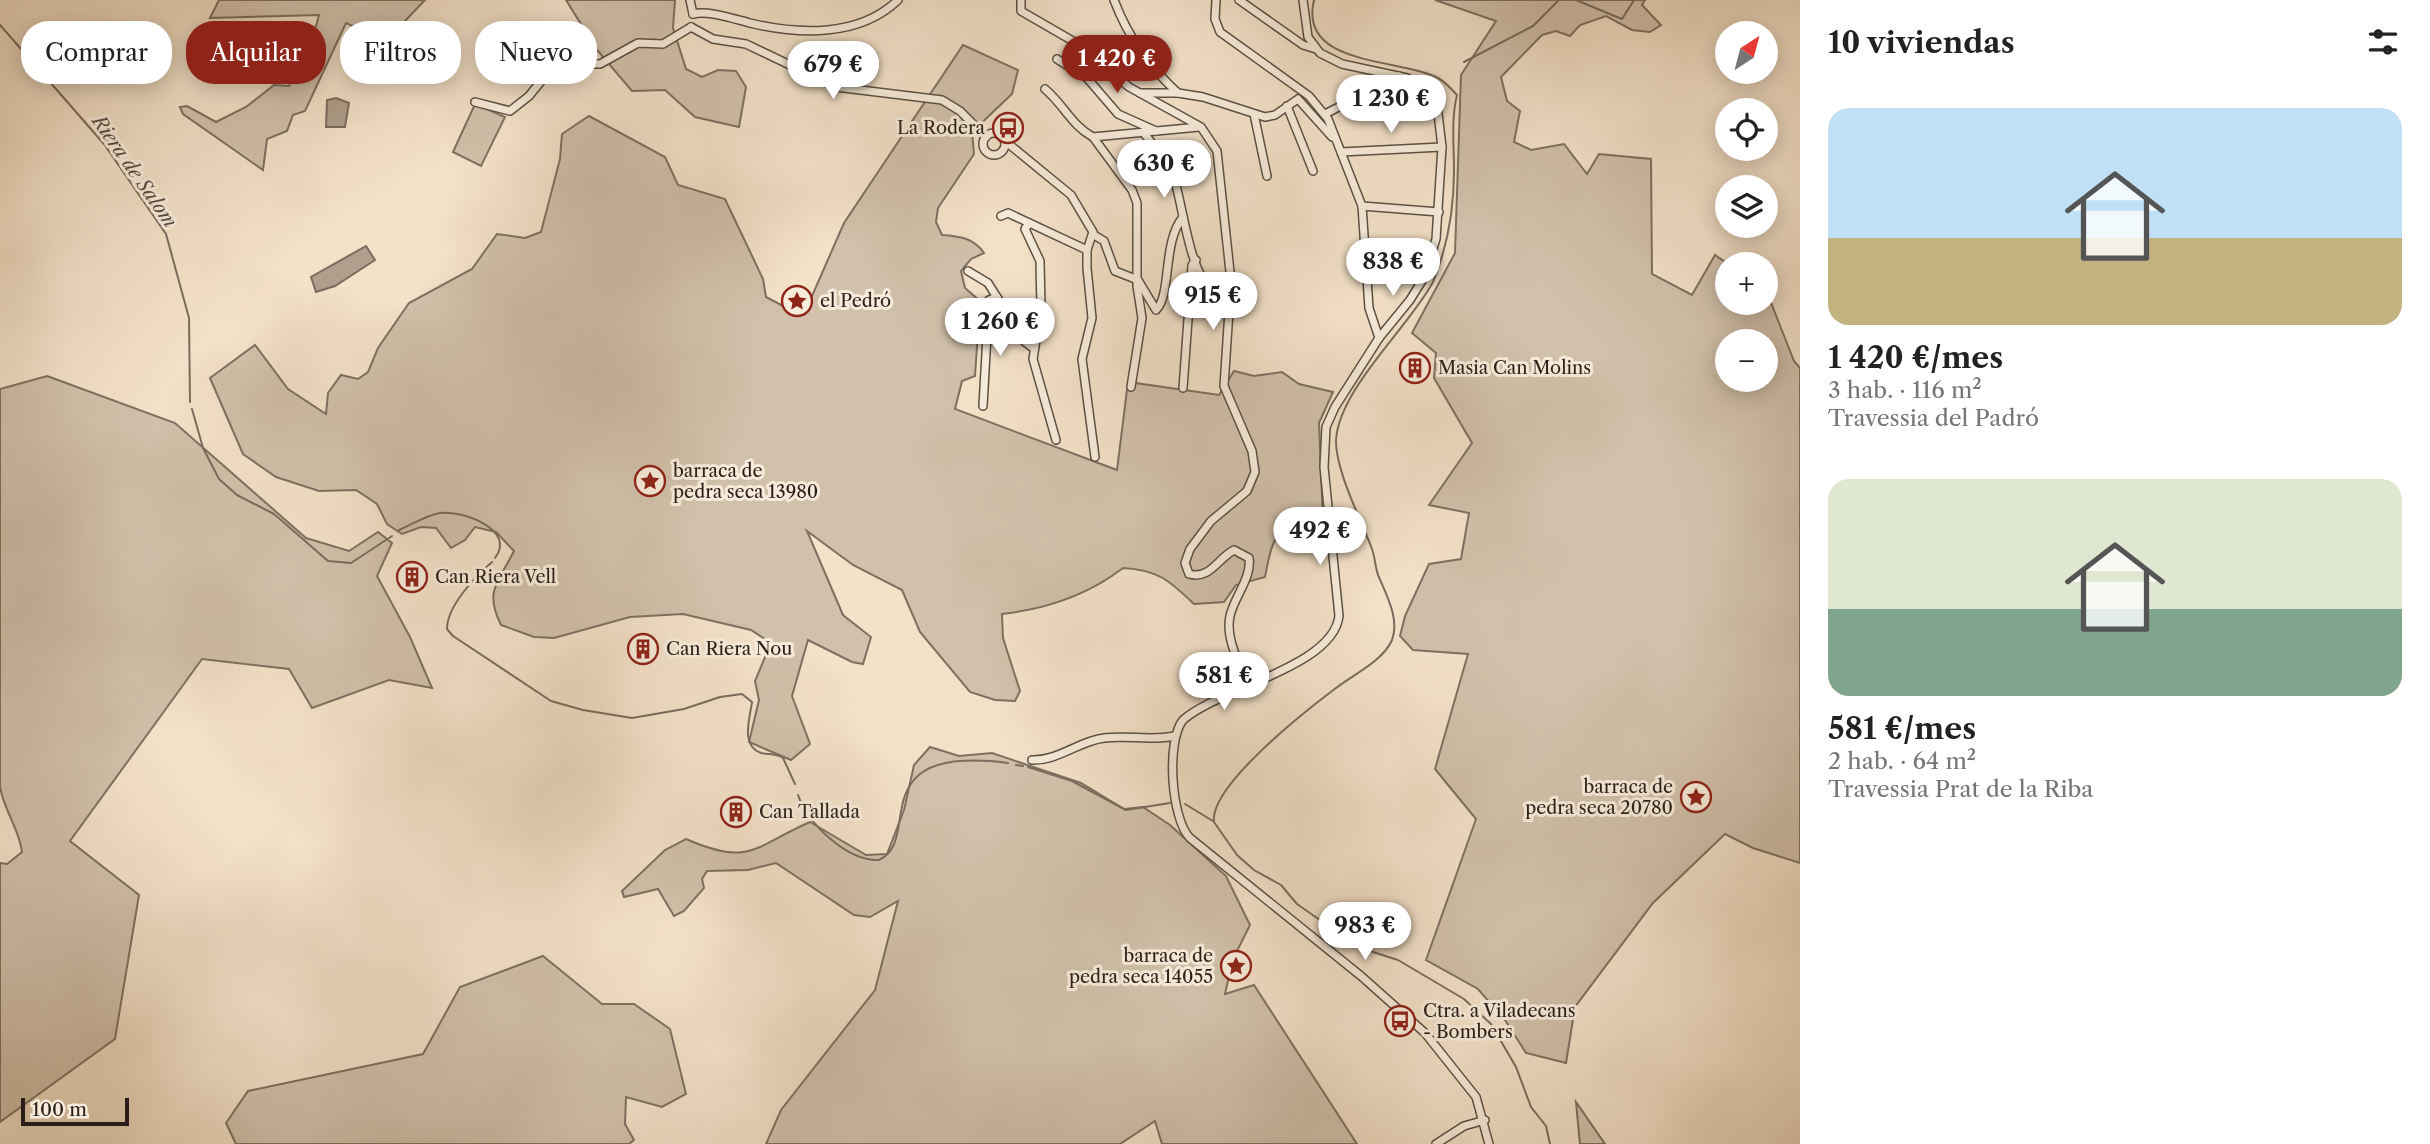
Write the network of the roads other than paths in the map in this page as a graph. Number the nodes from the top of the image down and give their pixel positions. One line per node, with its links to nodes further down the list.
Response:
1 (690, 0): 8 (street)
2 (898, 0): 9 (street)
3 (1021, 0): 16 (street)
4 (1114, 0): 17 (street)
5 (1216, 0): 21 (street)
6 (1239, 0): 12 (street)
7 (1303, 0): 12 (street)
8 (693, 14): 9 (street); 10 (street)
9 (704, 15): 11 (street)
10 (691, 27): 11 (street); 18 (street)
11 (699, 29): 27 (street)
12 (1316, 49): 14 (street)
13 (1057, 59): 25 (street)
14 (1399, 76): 21 (street); 31 (street)
15 (1045, 89): 28 (street)
16 (1139, 93): 17 (street); 22 (street)
17 (1178, 93): 20 (street)
18 (475, 102)
19 (1287, 106): 20 (street); 30 (street); 33 (street)
20 (1254, 114): 34 (street)
21 (1325, 114): 30 (street)
22 (1186, 120): 23 (street); 24 (street)
23 (1200, 127): 24 (street); 45 (street)
24 (1180, 129): 25 (street)
25 (1157, 131): 26 (street)
26 (1143, 132): 28 (street); 38 (street)
27 (986, 137): 29 (street); 29 (street)
28 (1093, 137): 44 (street)
29 (1005, 141): 40 (street)
30 (1336, 142): 32 (street)
31 (1443, 147): 32 (street); 36 (street)
32 (1341, 152): 35 (street)
33 (1313, 171)
34 (1267, 176)
35 (1362, 206): 36 (street); 47 (street)
36 (1439, 212): 47 (street)
37 (1000, 216): 39 (street)
38 (1183, 217): 42 (street); 44 (street)
39 (1029, 223): 41 (street); 48 (street)
40 (1094, 235): 41 (street); 44 (street)
41 (1087, 250): 53 (street)
42 (1196, 260): 45 (street); 50 (street)
43 (968, 271): 46 (street)
44 (1138, 279): 49 (street)
45 (1231, 281): 54 (street)
46 (997, 297): 48 (street); 51 (street)
47 (1379, 338): 54 (street)
48 (1033, 348): 52 (street)
49 (1131, 387)
50 (1183, 388)
51 (983, 406)
52 (1056, 440)
53 (1095, 457)
54 (1249, 685): 55 (street)
55 (1175, 736): 56 (street); 57 (street)
56 (1032, 760)
57 (1485, 1120): 58 (street); 59 (street)
58 (1436, 1144)
59 (1489, 1144)

